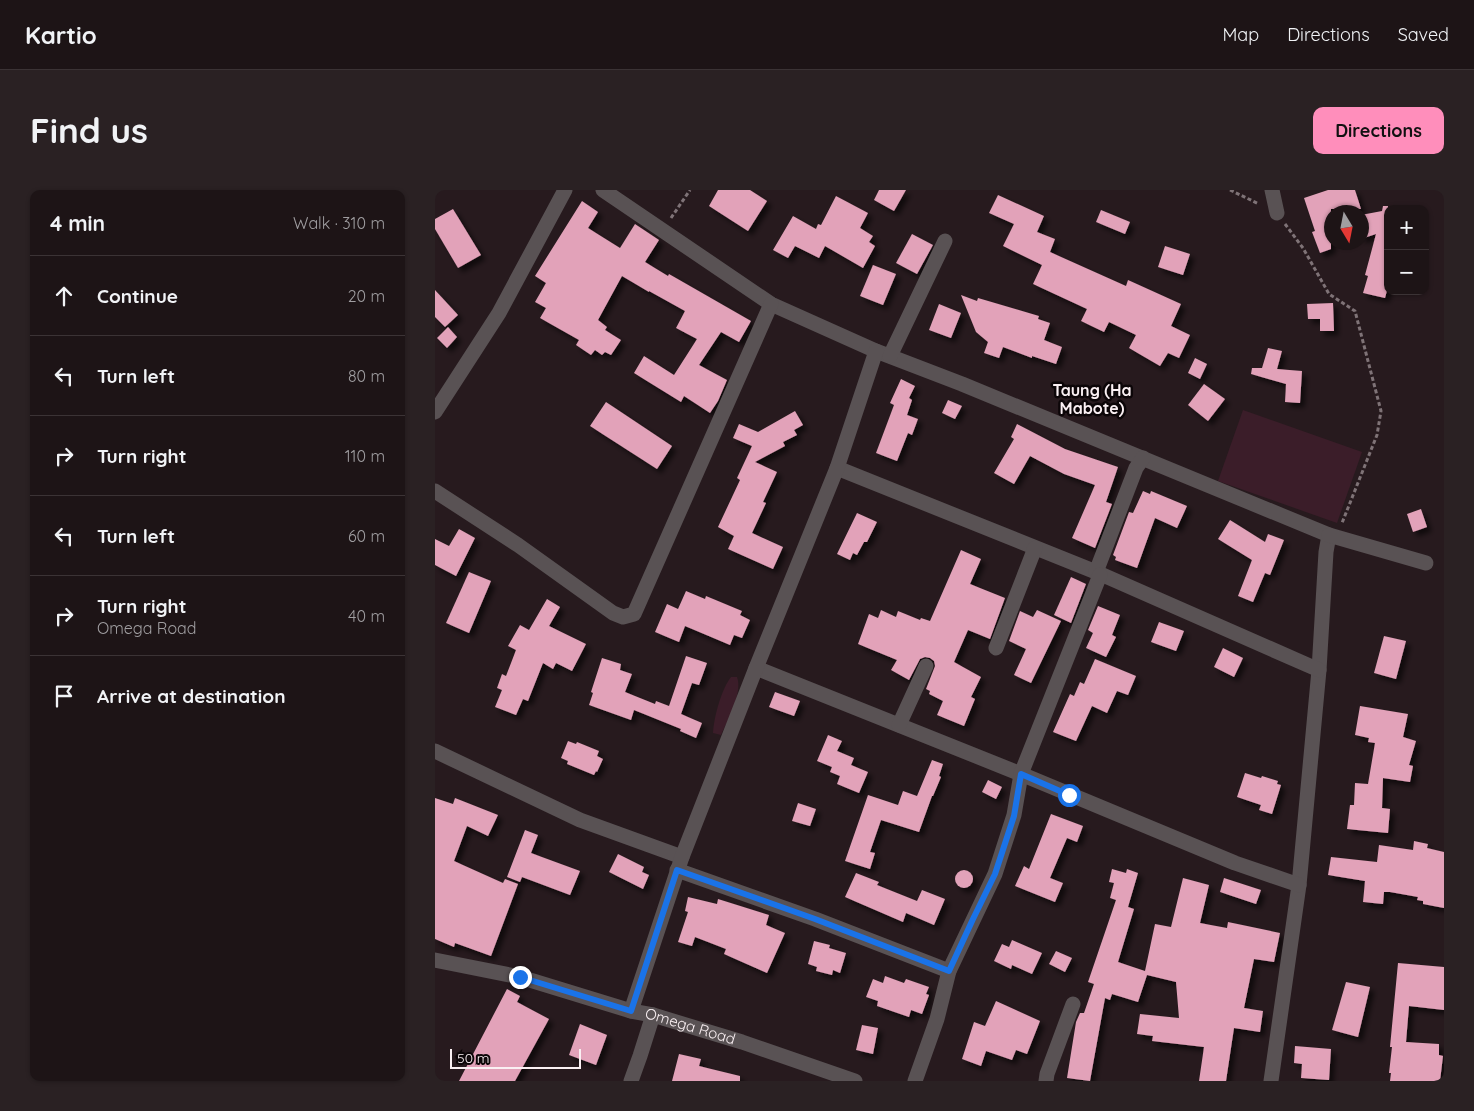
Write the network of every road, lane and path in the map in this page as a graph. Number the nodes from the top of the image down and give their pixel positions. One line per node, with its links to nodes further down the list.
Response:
1 (565, 190): 11 (street)
2 (603, 190): 7 (street)
3 (691, 190): 7 (path)
4 (1229, 190): 6 (path)
5 (1272, 190): 6 (street)
6 (1277, 213): 15 (path)
7 (663, 230): 9 (street)
8 (945, 241): 10 (street)
9 (771, 304): 10 (street); 14 (street)
10 (883, 354): 12 (street); 13 (street)
11 (435, 412)
12 (1143, 458): 15 (street); 18 (street)
13 (837, 468): 16 (street); 21 (street)
14 (435, 491)
15 (1333, 536): 17 (street); 22 (street)
16 (1035, 548): 18 (street); 19 (street)
17 (1426, 563)
18 (1098, 574): 22 (street); 25 (street)
19 (995, 648)
20 (926, 666): 23 (street)
21 (756, 668): 23 (street); 26 (street)
22 (1319, 670): 27 (street)
23 (899, 725): 25 (street)
24 (435, 751): 26 (street)
25 (1021, 774): 27 (street); 29 (street)
26 (679, 864): 29 (street); 31 (street)
27 (1299, 885): 37 (street)
28 (435, 960): 31 (street, Omega Road)
29 (949, 971): 35 (street)
30 (1073, 1004): 36 (street)
31 (631, 1011): 32 (street, Omega Road)
32 (653, 1015): 33 (street, Omega Road); 34 (street)
33 (852, 1080)
34 (631, 1081)
35 (915, 1081)
36 (1046, 1081)
37 (1271, 1081)

